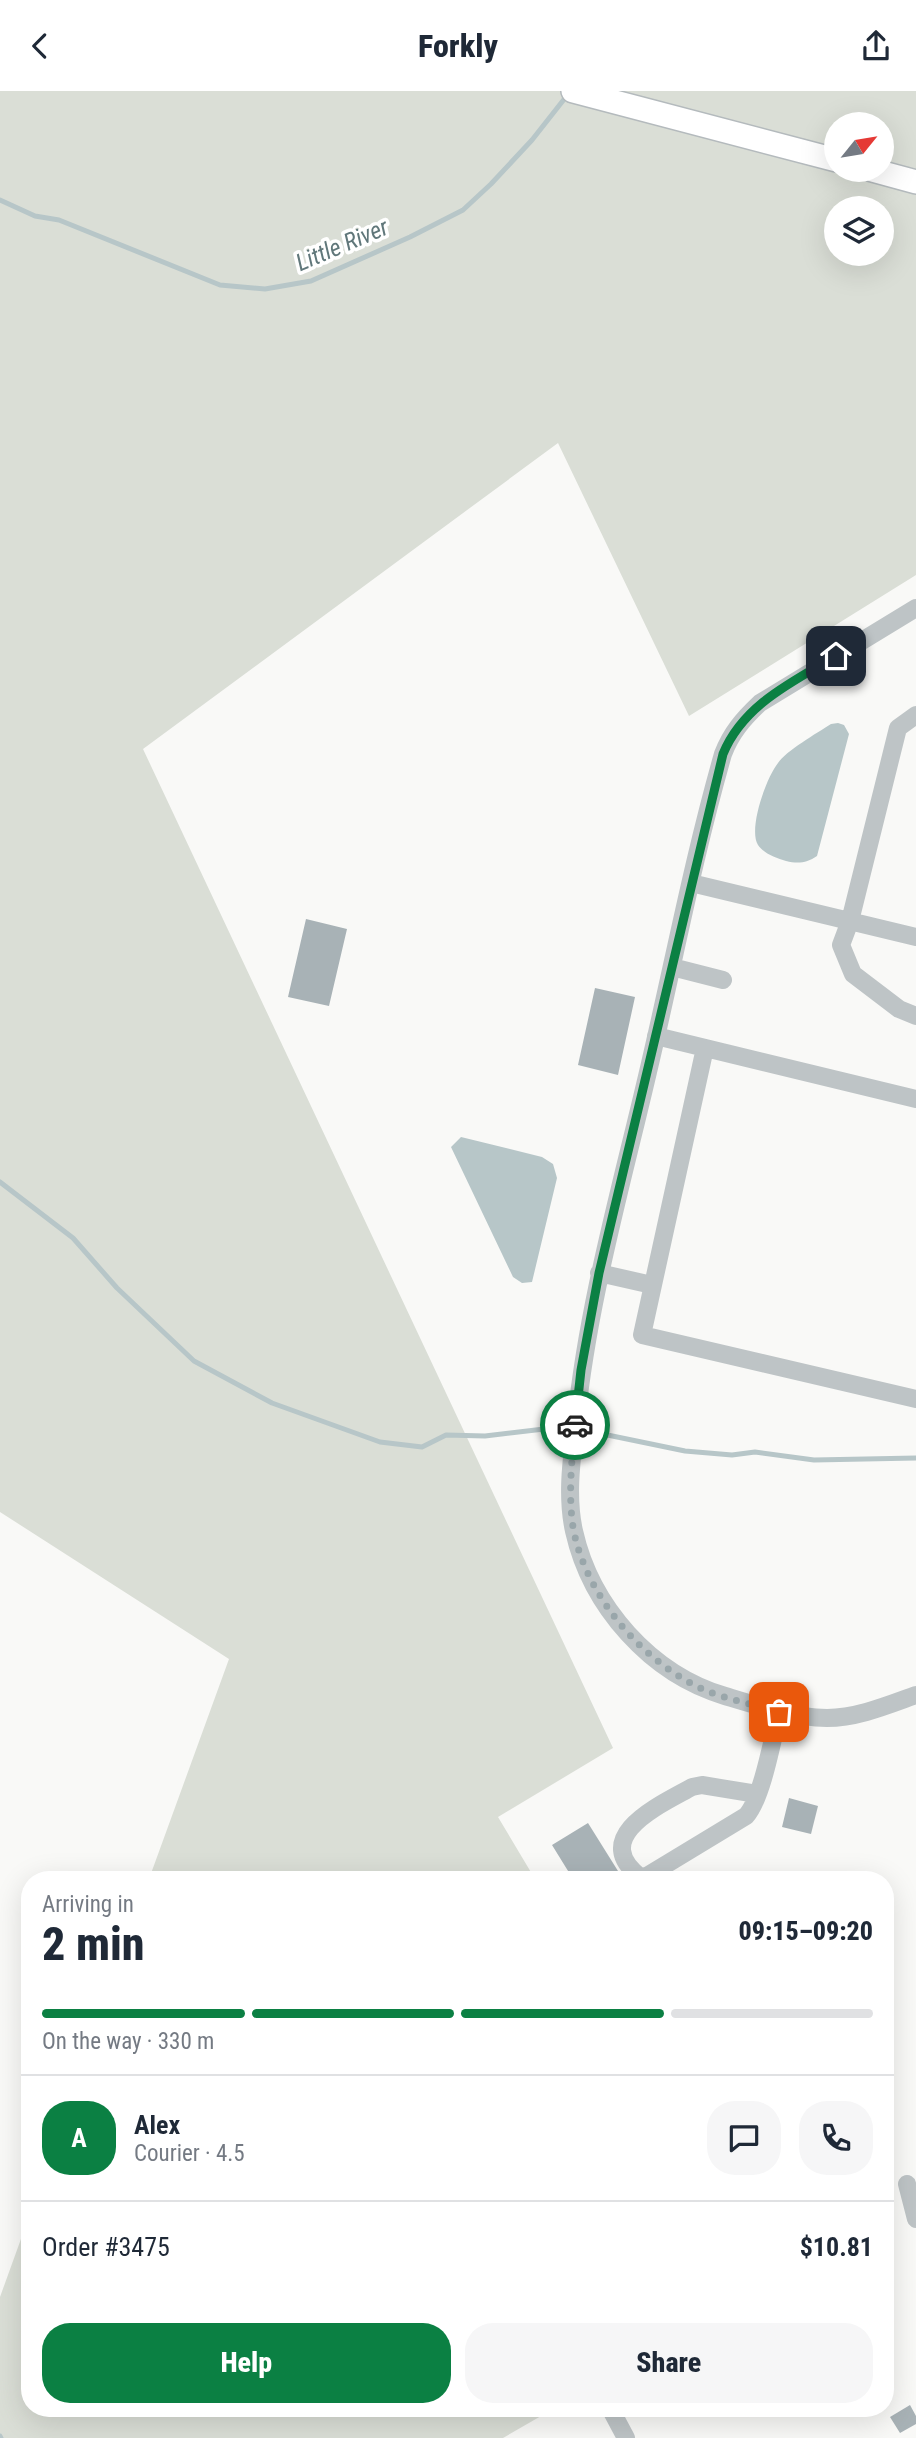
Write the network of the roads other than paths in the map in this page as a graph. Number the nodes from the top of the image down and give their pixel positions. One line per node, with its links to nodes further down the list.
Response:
1 (573, 91): 2 (main road)
2 (824, 157)
3 (894, 176): 4 (main road)
4 (916, 181)
5 (916, 608): 7 (street)
6 (916, 715): 8 (street)
7 (691, 883): 8 (street); 10 (street)
8 (850, 921): 9 (street); 12 (street)
9 (916, 937)
10 (672, 967): 11 (street); 13 (street)
11 (723, 980)
12 (916, 1016)
13 (656, 1036): 14 (street); 16 (street)
14 (705, 1048): 15 (street); 17 (street)
15 (916, 1098)
16 (599, 1273): 17 (street); 20 (street)
17 (652, 1285): 18 (street)
18 (916, 1399)
19 (916, 1695): 20 (street)
20 (779, 1712): 21 (street)
21 (757, 1794): 22 (street); 23 (street)
22 (635, 1871)
23 (655, 1871)
24 (908, 2184): 25 (street)
25 (916, 2219)
26 (615, 2417): 27 (street)
27 (626, 2438)

